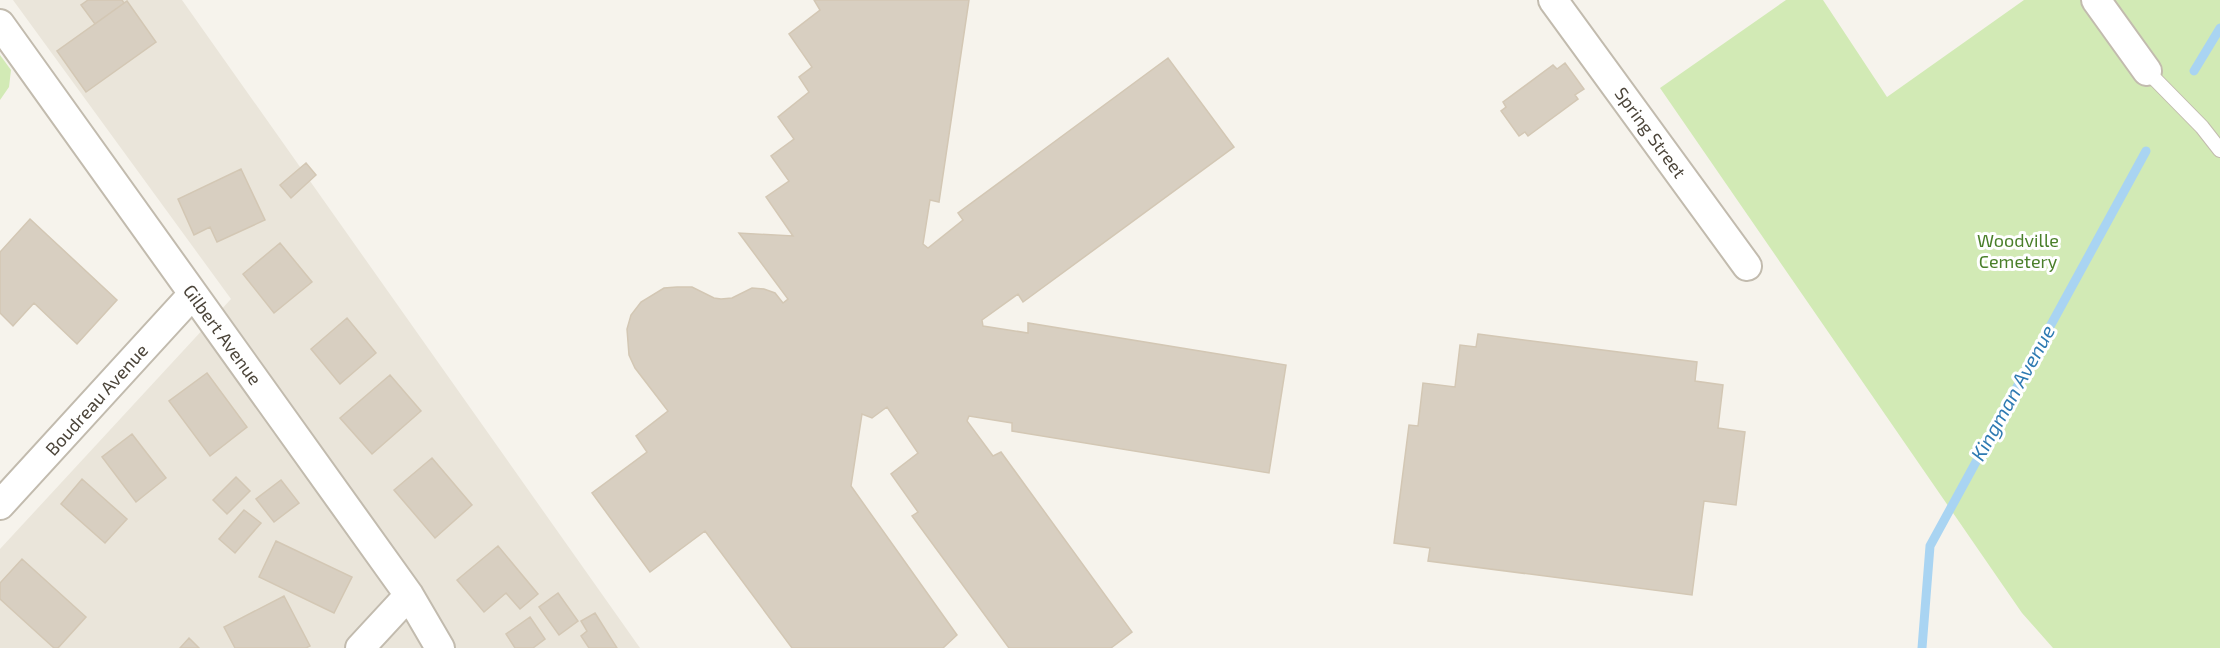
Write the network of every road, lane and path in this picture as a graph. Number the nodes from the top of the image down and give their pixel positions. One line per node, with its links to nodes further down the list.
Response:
1 (1553, 0): 6 (street, Spring Street)
2 (2096, 0): 4 (street)
3 (0, 24): 7 (street, Gilbert Avenue)
4 (2147, 71): 5 (lane)
5 (2220, 150)
6 (1747, 266)
7 (193, 294): 8 (street, Boudreau Avenue); 9 (street, Gilbert Avenue)
8 (0, 505)
9 (409, 595): 10 (street); 11 (street, Gilbert Avenue)
10 (360, 648)
11 (440, 648)

